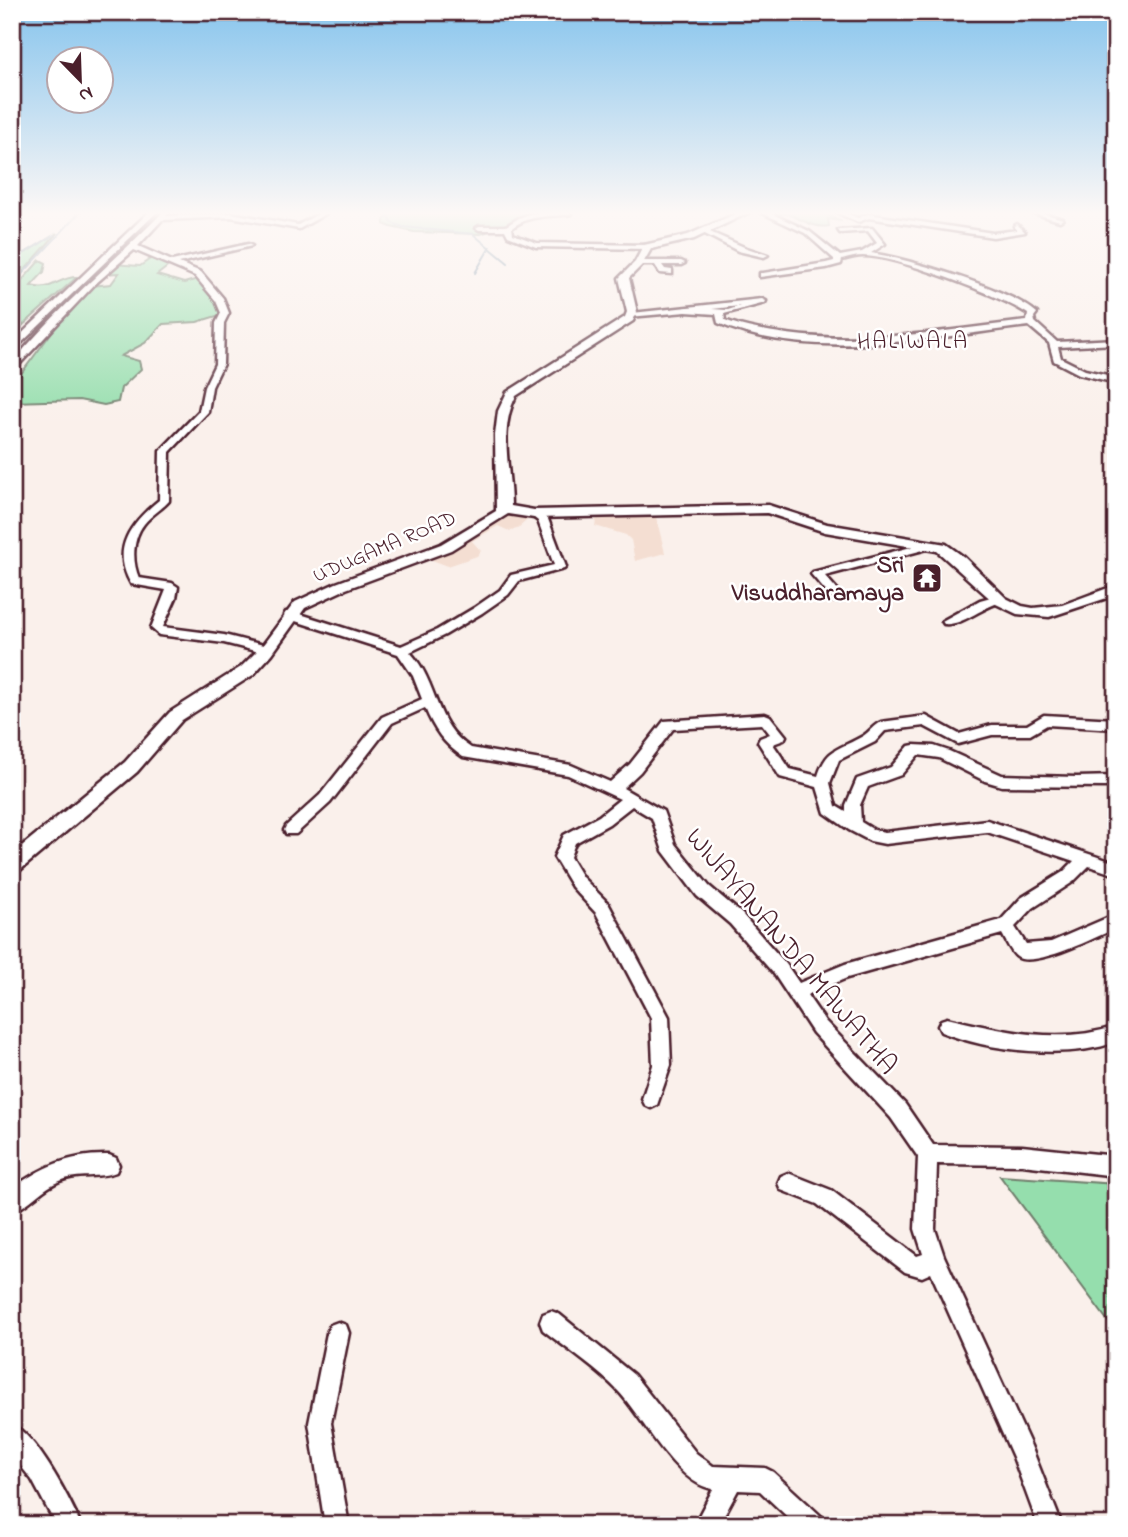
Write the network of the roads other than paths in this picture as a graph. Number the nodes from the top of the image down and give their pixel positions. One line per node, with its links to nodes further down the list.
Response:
1 (83, 283): 12 (main road)
2 (93, 283): 13 (street)
3 (205, 283): 23 (street)
4 (625, 283): 8 (main road)
5 (957, 283): 9 (street)
6 (693, 306): 7 (street); 7 (street); 8 (street)
7 (720, 313): 9 (street)
8 (632, 315): 15 (main road)
9 (1031, 323): 11 (street)
10 (1116, 341): 11 (street)
11 (1055, 345): 14 (street)
12 (12, 349)
13 (12, 369)
14 (1114, 379)
15 (504, 509): 16 (main road); 21 (main road, UDUGAMA ROAD)
16 (534, 514): 17 (main road); 24 (street)
17 (927, 546): 19 (street); 20 (main road)
18 (1116, 590): 20 (main road)
19 (838, 598)
20 (998, 599): 22 (street)
21 (290, 615): 23 (main road, UDUGAMA ROAD); 24 (street)
22 (948, 621)
23 (267, 650): 34 (main road, UDUGAMA ROAD)
24 (402, 651): 25 (street, WIJAYANANDA MAWATHA)
25 (427, 702): 29 (street, WIJAYANANDA MAWATHA); 32 (street)
26 (1116, 724): 28 (street)
27 (1116, 781): 31 (street)
28 (823, 783): 29 (street); 31 (street)
29 (611, 790): 30 (street, WIJAYANANDA MAWATHA)
30 (631, 798): 38 (street, WIJAYANANDA MAWATHA); 41 (street)
31 (854, 826): 33 (street)
32 (291, 830)
33 (1084, 860): 35 (street); 37 (street)
34 (12, 865)
35 (1116, 869)
36 (1116, 921): 37 (street)
37 (1006, 926): 38 (street)
38 (796, 992): 42 (street, WIJAYANANDA MAWATHA)
39 (947, 1026): 40 (street)
40 (1116, 1034)
41 (651, 1099)
42 (928, 1155): 44 (street); 47 (street)
43 (109, 1165): 46 (street)
44 (1116, 1167)
45 (788, 1183): 47 (street)
46 (12, 1202)
47 (934, 1259): 56 (street)
48 (551, 1322): 51 (street)
49 (338, 1333): 53 (street)
50 (12, 1436): 52 (street)
51 (730, 1480): 54 (street); 55 (street)
52 (69, 1525)
53 (337, 1525)
54 (706, 1525)
55 (814, 1525)
56 (1050, 1525)

